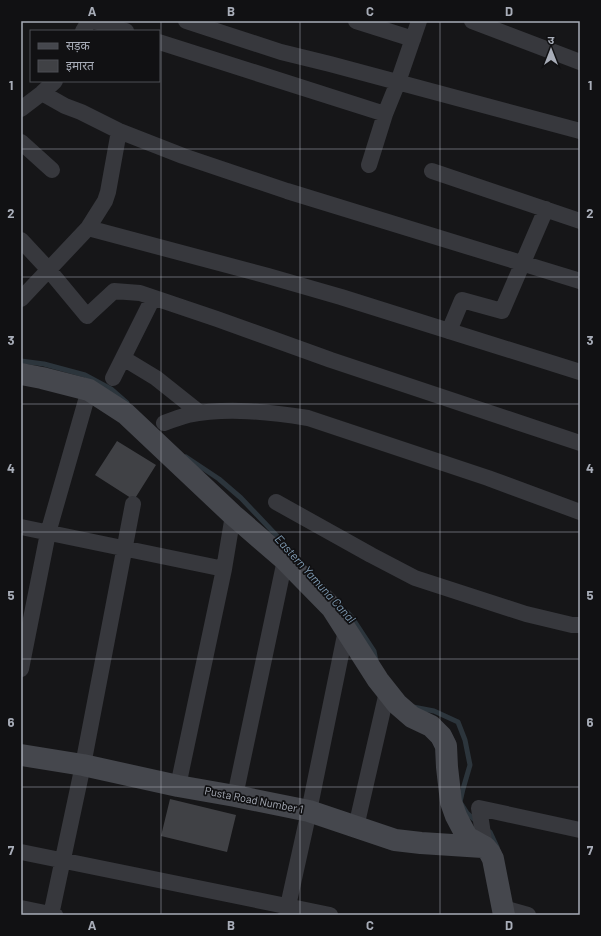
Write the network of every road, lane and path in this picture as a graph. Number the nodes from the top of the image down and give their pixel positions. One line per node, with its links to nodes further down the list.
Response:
1 (95, 21): 7 (street)
2 (186, 21): 12 (street)
3 (356, 21): 8 (street)
4 (420, 21): 8 (street)
5 (472, 21): 6 (street)
6 (488, 24): 10 (street)
7 (123, 30)
8 (413, 39): 12 (street)
9 (160, 42): 15 (street)
10 (580, 62)
11 (53, 82): 13 (street)
12 (398, 82): 15 (street); 17 (street)
13 (42, 93): 14 (street); 16 (street)
14 (21, 109)
15 (385, 114): 19 (street)
16 (119, 131): 24 (street); 26 (street)
17 (580, 131)
18 (21, 142): 20 (street)
19 (369, 165)
20 (52, 170)
21 (432, 172): 22 (street)
22 (546, 209): 23 (street); 26 (street)
23 (580, 220)
24 (88, 228): 27 (street); 31 (street)
25 (21, 240): 27 (street)
26 (522, 263): 28 (street); 31 (street)
27 (48, 269): 29 (street); 30 (street)
28 (580, 281)
29 (153, 298): 32 (street); 39 (street)
30 (21, 299)
31 (449, 331): 33 (street)
32 (123, 358): 35 (street); 37 (street)
33 (580, 372)
34 (21, 374): 36 (street)
35 (113, 378)
36 (89, 390): 43 (street); 45 (street)
37 (200, 413): 38 (street); 42 (street)
38 (164, 423)
39 (580, 443)
40 (276, 502): 49 (street)
41 (133, 504): 46 (street)
42 (580, 512)
43 (233, 515): 47 (street); 48 (street)
44 (21, 526): 45 (street)
45 (48, 532): 46 (street); 51 (street)
46 (125, 549): 48 (street); 54 (street)
47 (285, 560): 50 (street); 56 (street)
48 (224, 569): 55 (street)
49 (580, 626)
50 (346, 630): 52 (street); 57 (street)
51 (21, 669)
52 (387, 692): 58 (street); 60 (street)
53 (21, 755): 54 (street, Pusta Road Number 1)
54 (83, 765): 55 (street, Pusta Road Number 1); 62 (street)
55 (178, 786): 56 (street, Pusta Road Number 1)
56 (235, 796): 57 (street, Pusta Road Number 1)
57 (309, 811): 58 (street, Pusta Road Number 1); 64 (street)
58 (356, 827): 60 (street, Pusta Road Number 1)
59 (580, 830): 60 (street)
60 (484, 841): 65 (street)
61 (21, 852): 62 (street)
62 (63, 860): 64 (street); 66 (street)
63 (21, 908): 66 (street)
64 (288, 911): 67 (street)
65 (503, 912): 68 (street)
66 (53, 915)
67 (330, 915)
68 (528, 915)

